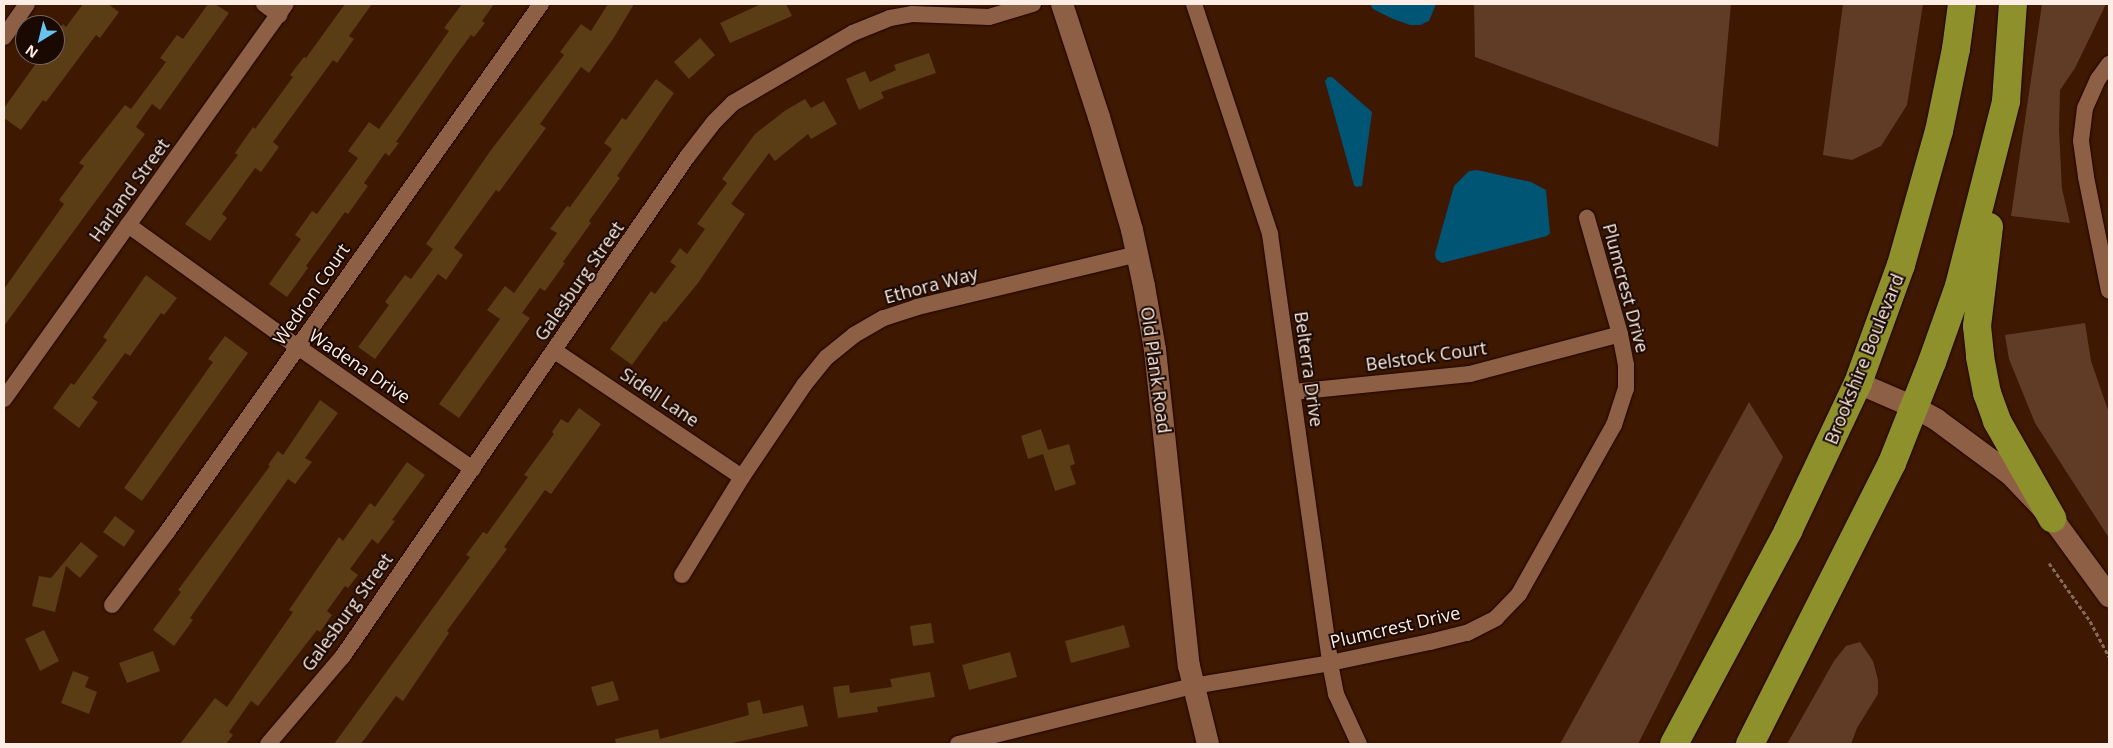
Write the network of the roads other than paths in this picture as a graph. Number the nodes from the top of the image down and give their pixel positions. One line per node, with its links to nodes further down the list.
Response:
1 (27, 4): 10 (street)
2 (264, 4): 9 (street)
3 (541, 4): 18 (street, Wedron Court)
4 (1034, 4): 19 (street, Galesburg Street)
5 (1062, 4): 15 (street, Old Plank Road)
6 (1194, 4): 21 (street, Belterra Drive)
7 (1962, 4): 20 (highway, Brookshire Boulevard)
8 (2013, 4): 12 (highway)
9 (283, 9): 14 (street, Harland Street)
10 (4, 37)
11 (2109, 64): 16 (street)
12 (2006, 101): 23 (highway); 26 (highway)
13 (1587, 218): 17 (street, Plumcrest Drive)
14 (128, 225): 18 (street, Wadena Drive); 22 (street, Harland Street)
15 (1137, 254): 25 (street, Ethora Way); 31 (street, Old Plank Road)
16 (2109, 291)
17 (1620, 334): 21 (street, Belstock Court); 30 (street, Plumcrest Drive)
18 (298, 348): 24 (street, Wadena Drive); 29 (street, Wedron Court)
19 (555, 351): 24 (street, Galesburg Street); 25 (street, Sidell Lane)
20 (1858, 383): 23 (street); 36 (highway, Brookshire Boulevard)
21 (1292, 392): 30 (street, Belterra Drive)
22 (4, 399)
23 (1914, 407): 26 (street); 37 (highway)
24 (473, 469): 32 (street, Galesburg Street)
25 (742, 477): 27 (street, Ethora Way)
26 (2052, 518): 28 (street)
27 (682, 575)
28 (2109, 596)
29 (112, 605)
30 (1330, 663): 31 (street, Plumcrest Drive); 35 (street, Belterra Drive)
31 (1193, 686): 33 (street, Plumcrest Drive); 34 (street, Old Plank Road)
32 (268, 744)
33 (958, 744)
34 (1208, 744)
35 (1358, 744)
36 (1674, 744)
37 (1750, 744)

